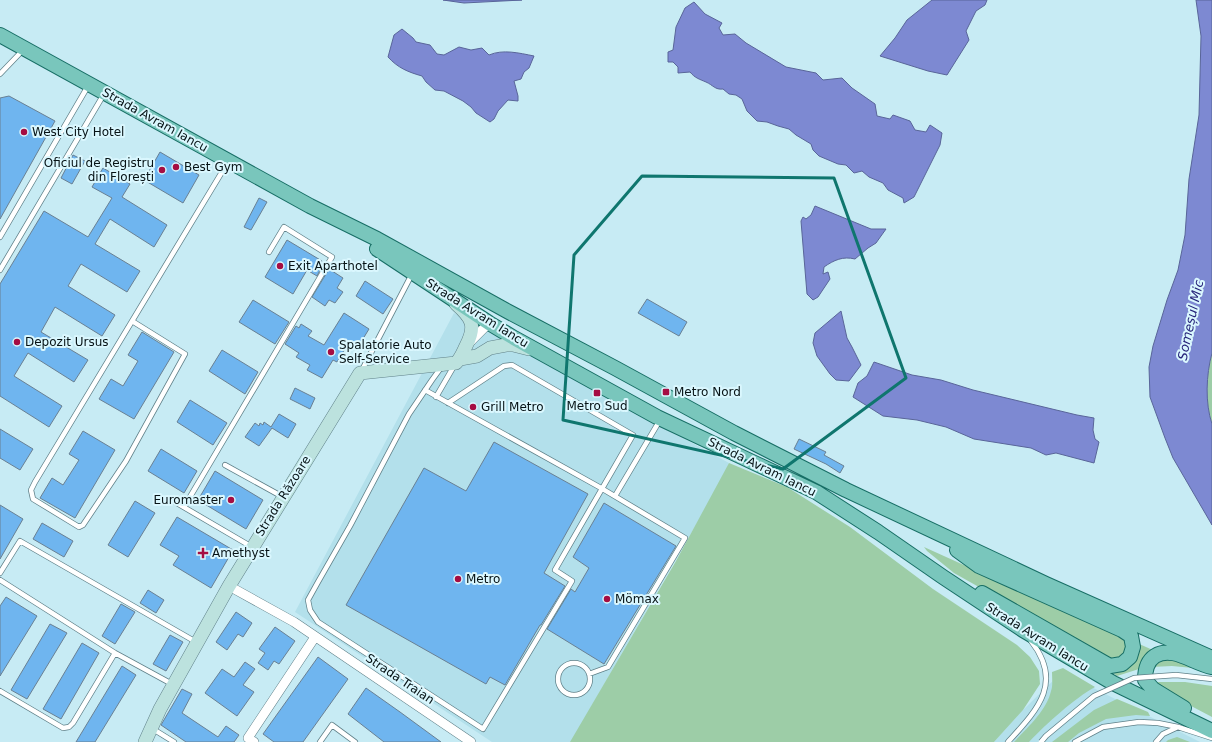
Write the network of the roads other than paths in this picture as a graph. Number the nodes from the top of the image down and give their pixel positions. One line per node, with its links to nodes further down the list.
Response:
1 (0, 35): 2 (main road, Strada Avram Iancu)
2 (24, 49): 3 (lane); 4 (main road, Strada Avram Iancu)
3 (0, 74)
4 (89, 84): 5 (main road, Strada Avram Iancu); 8 (lane)
5 (104, 93): 6 (main road, Strada Avram Iancu); 10 (lane)
6 (229, 161): 7 (main road, Strada Avram Iancu); 13 (lane)
7 (310, 206): 11 (main road, Strada Avram Iancu); 30 (main road, Strada Avram Iancu)
8 (0, 237)
9 (269, 252): 29 (lane)
10 (0, 270)
11 (412, 272): 12 (main road, Strada Avram Iancu); 19 (lane, Strada Răzoare)
12 (446, 294): 14 (main road, Strada Avram Iancu); 15 (street)
13 (132, 321): 13 (lane)
14 (495, 326): 15 (street); 16 (street); 17 (main road, Strada Avram Iancu)
15 (466, 345): 18 (street)
16 (490, 348): 17 (street); 18 (street)
17 (542, 353): 23 (main road, Strada Avram Iancu)
18 (458, 361): 19 (street); 20 (lane); 21 (lane)
19 (360, 373): 27 (street, Strada Răzoare)
20 (425, 390): 21 (lane); 25 (lane)
21 (436, 397): 22 (lane)
22 (448, 403): 25 (lane); 25 (lane)
23 (661, 418): 26 (lane); 33 (main road, Strada Avram Iancu)
24 (225, 465): 27 (lane)
25 (601, 488): 26 (lane)
26 (615, 496): 42 (lane)
27 (282, 497): 31 (street, Strada Răzoare)
28 (175, 502): 29 (lane)
29 (184, 507): 31 (lane)
30 (927, 529): 33 (main road); 40 (main road, Strada Avram Iancu)
31 (252, 547): 35 (street, Strada Răzoare)
32 (0, 573): 38 (lane)
33 (942, 577): 36 (main road, Strada Avram Iancu)
34 (0, 580): 39 (lane)
35 (229, 586): 37 (street, Strada Traian); 38 (street, Strada Răzoare)
36 (1022, 630): 49 (main road, Strada Avram Iancu); 57 (lane)
37 (315, 637): 53 (street); 56 (street, Strada Traian)
38 (197, 643): 44 (street, Strada Răzoare)
39 (115, 653): 44 (lane); 45 (lane)
40 (1212, 658)
41 (1212, 667): 46 (main road)
42 (589, 674): 42 (lane)
43 (1212, 679): 58 (lane, bridge)
44 (174, 685): 48 (street, Strada Răzoare)
45 (0, 691)
46 (1212, 722)
47 (1178, 727): 50 (lane); 59 (lane); 60 (lane)
48 (152, 728): 51 (street, Strada Răzoare); 52 (lane)
49 (1212, 731)
50 (1212, 738)
51 (145, 742)
52 (174, 742)
53 (254, 742)
54 (320, 742): 55 (lane)
55 (355, 742)
56 (471, 742)
57 (1008, 742)
58 (1041, 742)
59 (1075, 742)
60 (1156, 742)

